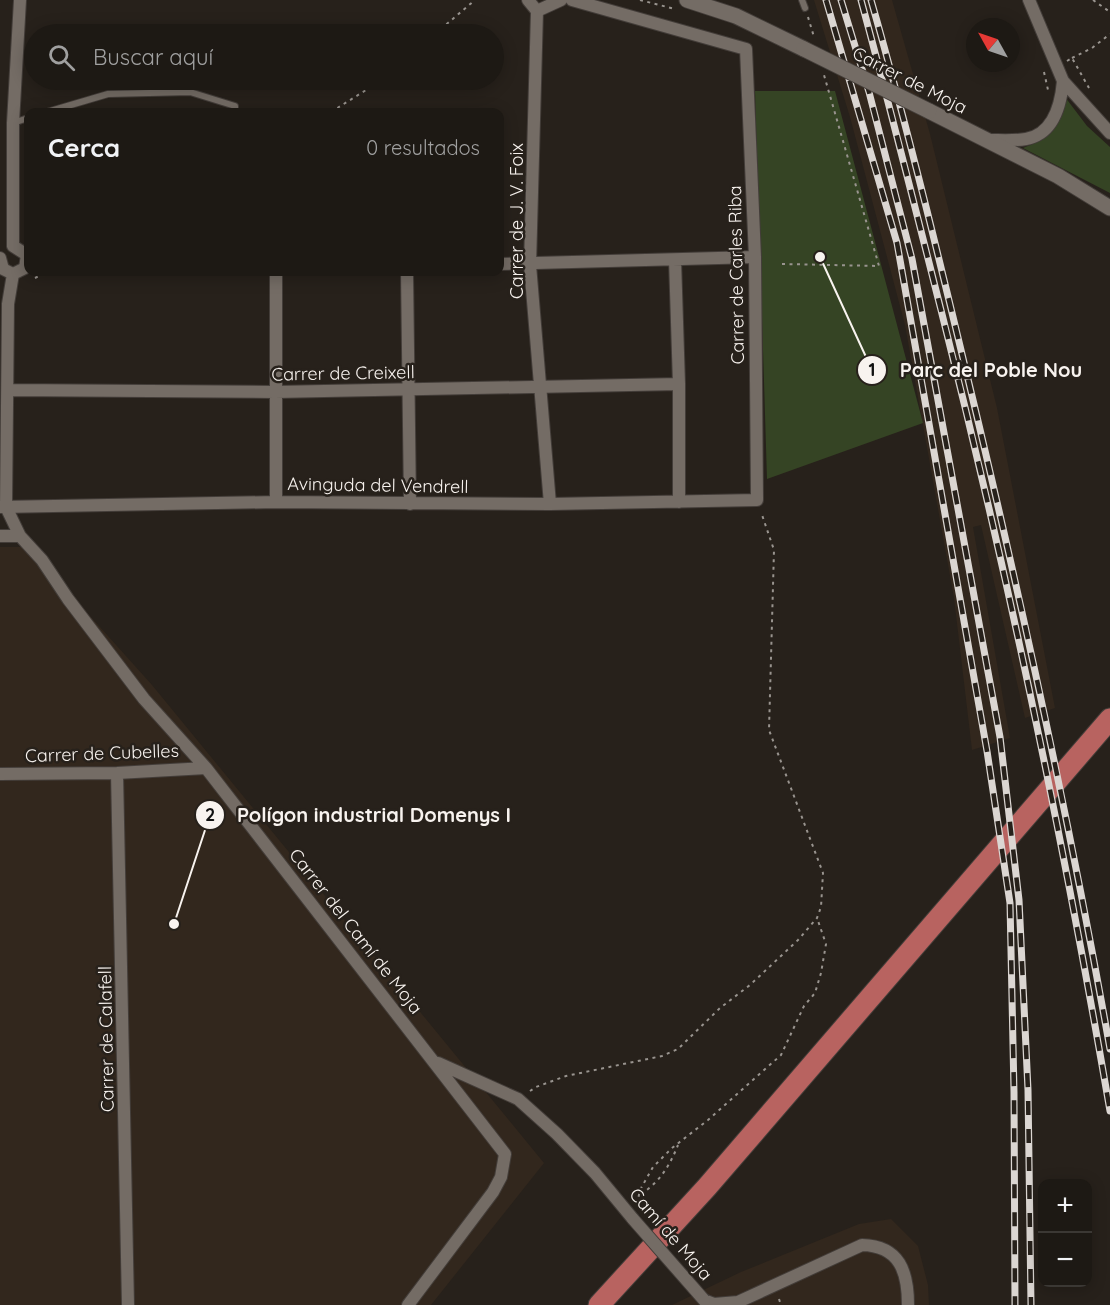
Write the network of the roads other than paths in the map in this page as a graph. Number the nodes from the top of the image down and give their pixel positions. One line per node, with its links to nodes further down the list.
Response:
1 (20, 0): 14 (street)
2 (528, 0): 9 (street)
3 (561, 0): 9 (street)
4 (572, 0): 21 (street, Carrer de Carles Riba)
5 (687, 0): 16 (street, Carrer de Moja, bridge)
6 (802, 0): 8 (lane)
7 (1029, 0): 10 (street)
8 (806, 8)
9 (537, 11): 24 (street, Carrer de J. V. Foix)
10 (1064, 81): 15 (street); 16 (street)
11 (61, 108): 12 (lane)
12 (235, 108)
13 (24, 119): 14 (lane)
14 (13, 123): 18 (street)
15 (1110, 133)
16 (986, 140): 17 (street, Carrer de Moja)
17 (1110, 208)
18 (13, 246): 19 (street); 20 (street)
19 (24, 253)
20 (0, 257): 26 (street)
21 (755, 257): 22 (street); 34 (street, Carrer de Carles Riba)
22 (675, 260): 24 (street); 29 (street)
23 (504, 264): 24 (street)
24 (530, 265): 30 (street, Carrer de J. V. Foix)
25 (24, 269): 26 (street)
26 (13, 274): 32 (street)
27 (276, 276): 33 (street)
28 (407, 276): 31 (street)
29 (679, 384): 30 (street, Carrer de Creixell); 36 (street)
30 (540, 387): 31 (street, Carrer de Creixell); 38 (street, Carrer de J. V. Foix)
31 (409, 389): 33 (street, Carrer de Creixell); 37 (street)
32 (8, 390): 33 (street, Carrer de Creixell); 39 (street)
33 (274, 392): 35 (street)
34 (757, 500): 36 (street, Avinguda del Vendrell)
35 (276, 502): 37 (street, Avinguda del Vendrell); 39 (street, Avinguda del Vendrell)
36 (680, 502): 38 (street, Avinguda del Vendrell)
37 (410, 504): 38 (street, Avinguda del Vendrell)
38 (550, 504)
39 (3, 507): 41 (street, Carrer del Camí de Moja)
40 (0, 536): 41 (street)
41 (20, 536): 43 (street, Carrer del Camí de Moja)
42 (1110, 719): 49 (highway)
43 (206, 768): 44 (street, Carrer de Cubelles); 46 (street, Carrer del Camí de Moja)
44 (117, 773): 45 (street, Carrer de Cubelles); 47 (street, Carrer de Calafell)
45 (0, 774)
46 (435, 1062): 48 (street, Carrer del Camí de Moja); 50 (street, Camí de Moja, bridge)
47 (128, 1305)
48 (408, 1305)
49 (599, 1305)
50 (908, 1305)

